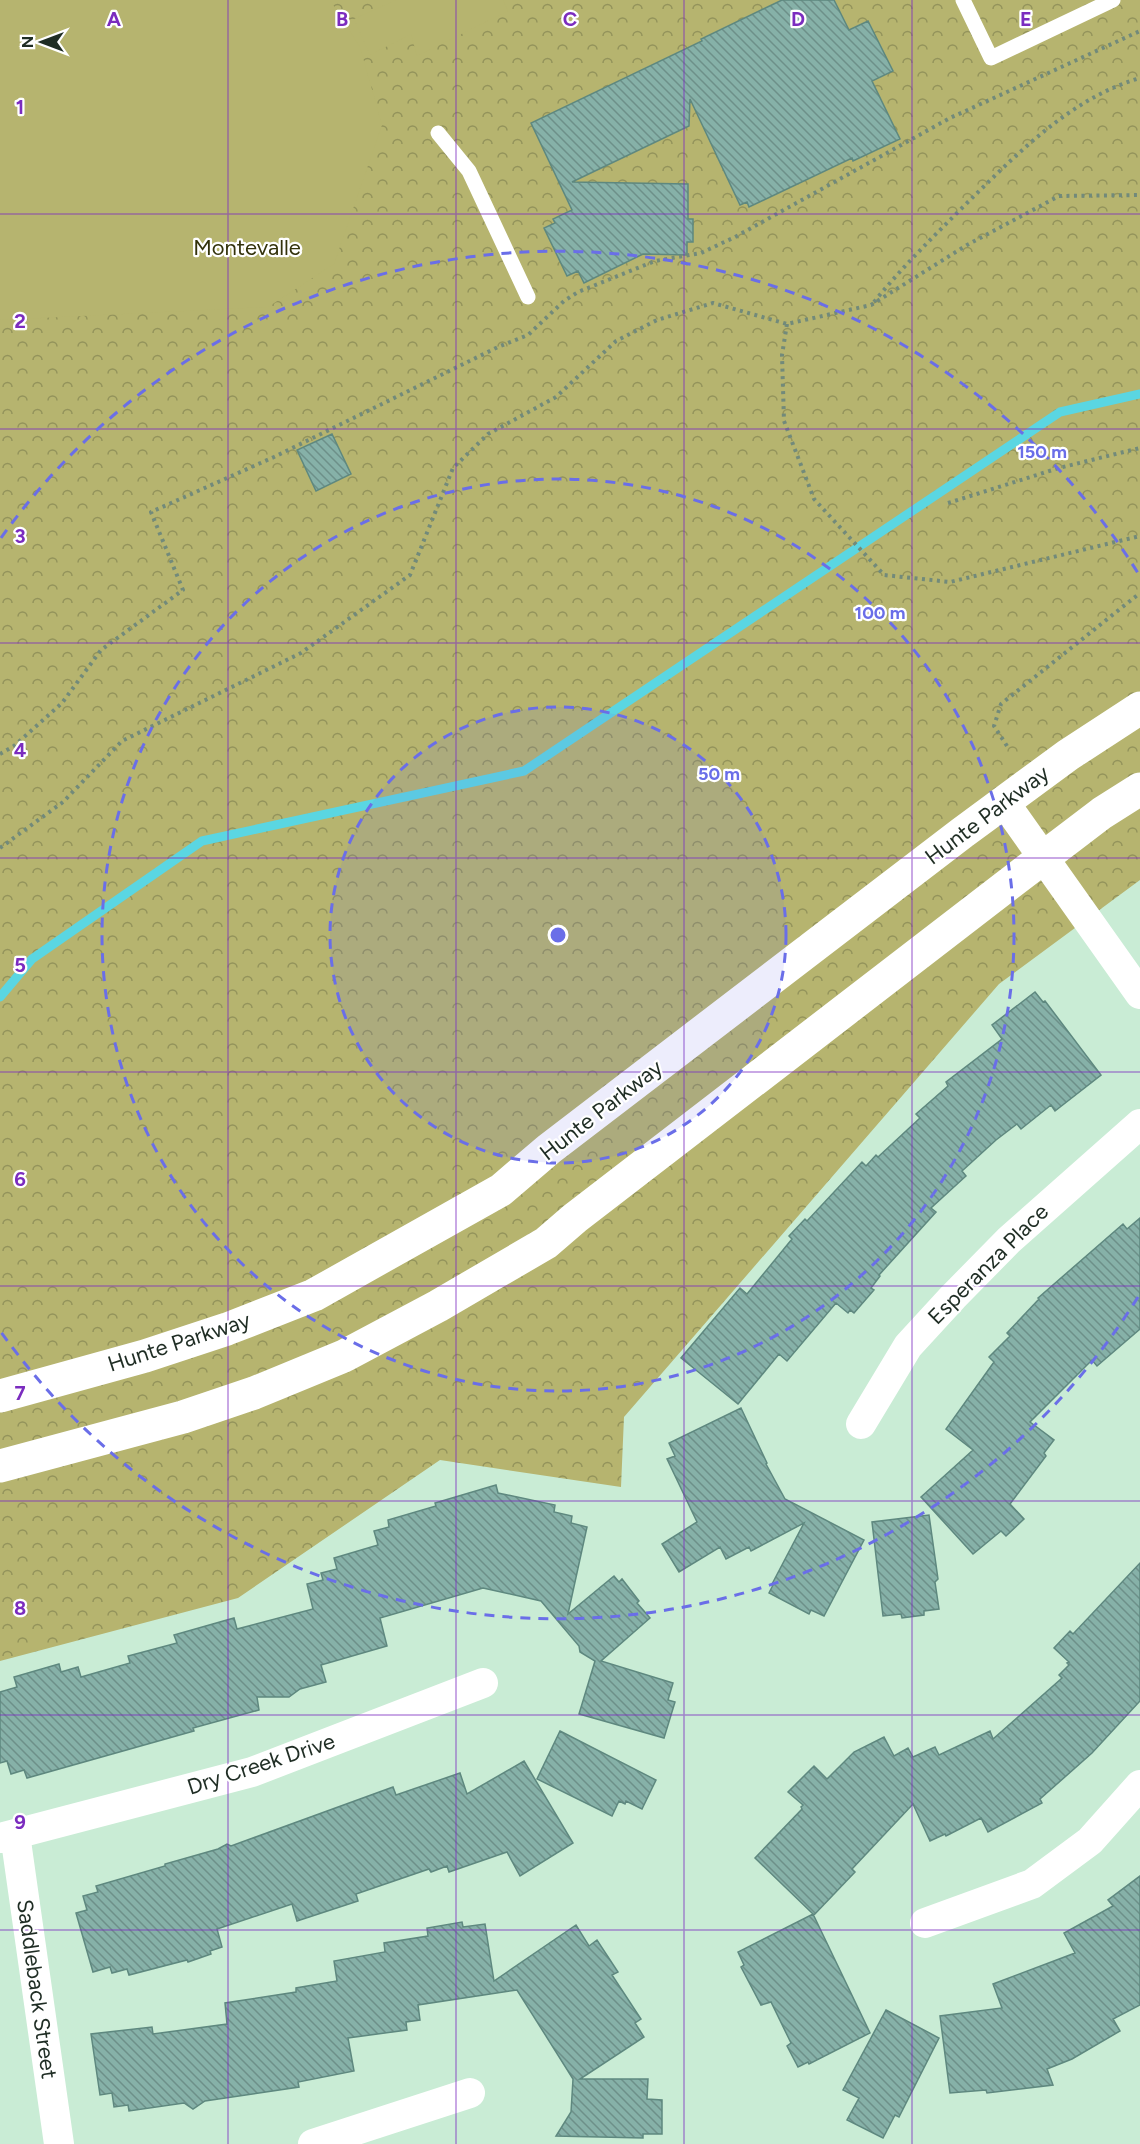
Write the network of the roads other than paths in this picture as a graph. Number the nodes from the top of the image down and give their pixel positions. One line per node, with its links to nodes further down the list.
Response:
1 (963, 0): 3 (lane)
2 (1113, 0): 3 (lane)
3 (1082, 7)
4 (438, 133): 5 (lane)
5 (528, 297)
6 (1140, 708): 8 (main road, Hunte Parkway)
7 (1140, 789): 9 (main road)
8 (1004, 802): 9 (street); 12 (main road, Hunte Parkway)
9 (1044, 858): 10 (street); 14 (main road)
10 (1140, 994)
11 (1140, 1124): 13 (street, Esperanza Place)
12 (0, 1396)
13 (861, 1424)
14 (0, 1466)
15 (483, 1683): 17 (street, Dry Creek Drive)
16 (1140, 1785): 18 (street)
17 (7, 1836): 20 (street, Saddleback Street)
18 (925, 1923)
19 (471, 2094): 21 (street)
20 (59, 2144)
21 (313, 2144)

